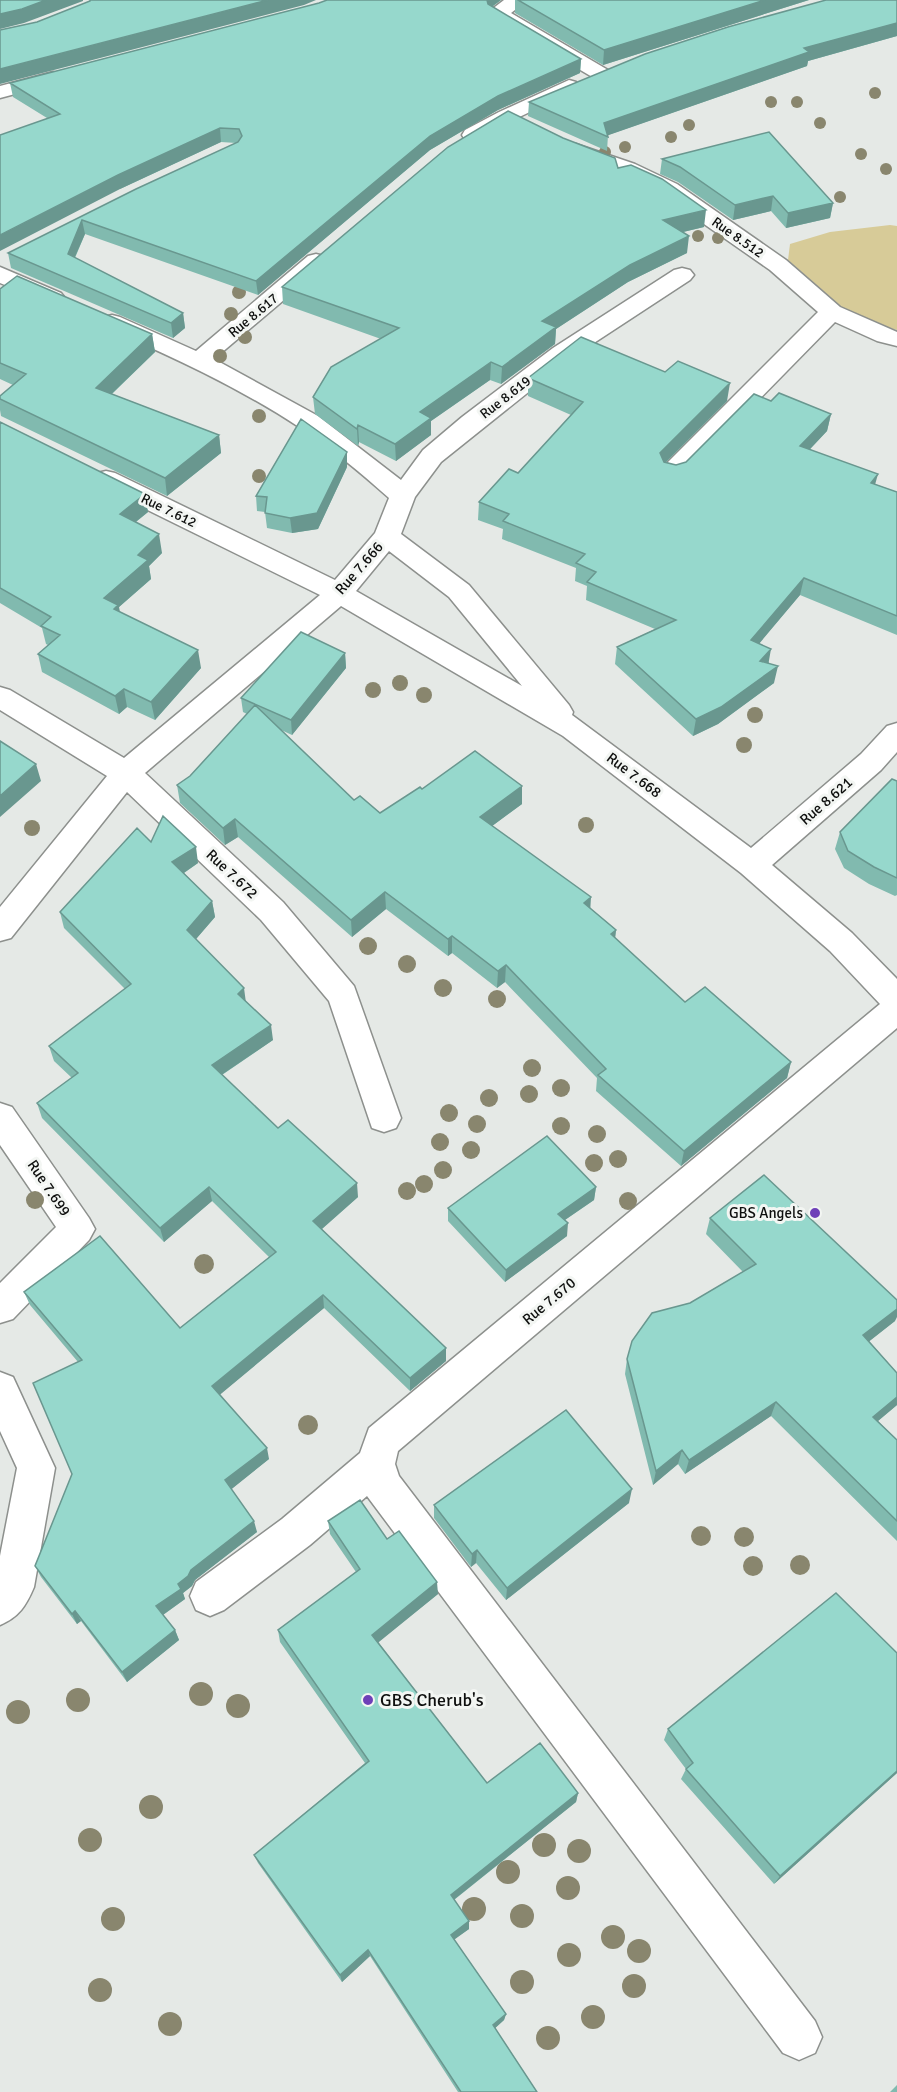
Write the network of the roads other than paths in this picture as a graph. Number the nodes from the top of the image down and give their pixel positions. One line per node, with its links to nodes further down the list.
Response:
1 (518, 0): 4 (street)
2 (73, 73): 3 (street)
3 (0, 92)
4 (506, 116): 5 (street); 7 (street)
5 (533, 129)
6 (561, 143): 11 (street, Rue 8.512)
7 (456, 147)
8 (328, 252): 13 (street, Rue 8.617)
9 (3, 265): 13 (street)
10 (682, 275): 16 (street, Rue 8.619)
11 (832, 312): 12 (street, Rue 8.512); 15 (street)
12 (897, 339)
13 (199, 360): 16 (street)
14 (88, 469): 18 (street, Rue 7.612)
15 (674, 472)
16 (403, 496): 17 (street, Rue 7.666)
17 (387, 536): 18 (street, Rue 7.666); 20 (street)
18 (339, 593): 20 (street, Rue 7.668); 23 (street, Rue 7.666)
19 (0, 697): 23 (street, Rue 7.672)
20 (573, 729): 24 (street, Rue 7.668)
21 (897, 733): 22 (street, Rue 8.621)
22 (884, 761): 24 (street, Rue 8.621)
23 (126, 773): 25 (street, Rue 7.666); 29 (street, Rue 7.672)
24 (752, 865): 26 (street, Rue 7.668)
25 (0, 929)
26 (897, 999)
27 (897, 1009): 32 (street, Rue 7.670)
28 (0, 1117): 30 (street, Rue 7.699)
29 (384, 1118)
30 (0, 1307)
31 (0, 1389): 34 (street)
32 (376, 1464): 33 (street, Rue 7.670); 35 (street)
33 (210, 1596)
34 (0, 1605)
35 (799, 2037)

